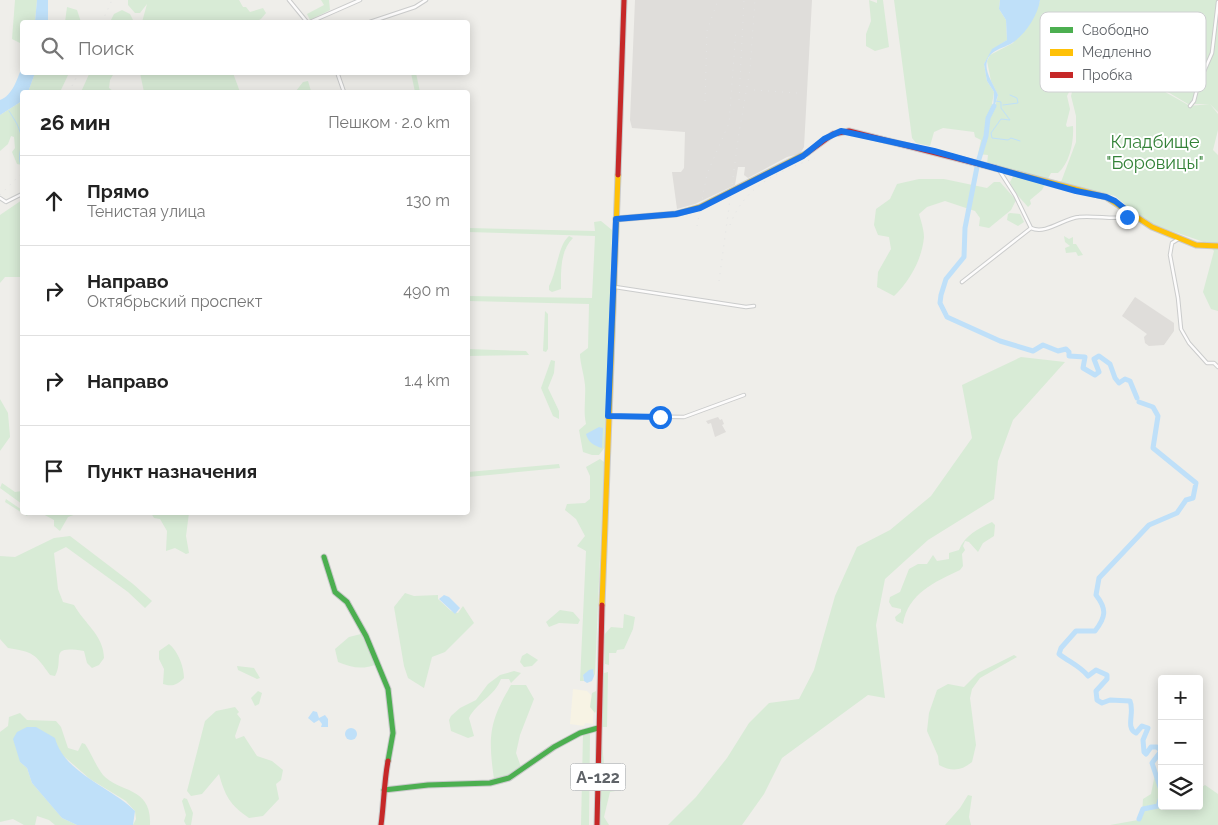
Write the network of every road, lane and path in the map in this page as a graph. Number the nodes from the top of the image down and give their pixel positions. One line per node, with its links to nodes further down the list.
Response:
1 (289, 0): 6 (street)
2 (360, 0): 7 (street)
3 (426, 0): 8 (street)
4 (624, 0): 18 (street)
5 (1218, 2): 9 (street)
6 (307, 20)
7 (314, 20)
8 (376, 20)
9 (1206, 67)
10 (338, 75): 11 (street)
11 (343, 90)
12 (1196, 92): 13 (street)
13 (1190, 106)
14 (999, 170): 17 (street); 18 (street); 19 (street)
15 (20, 195): 16 (street)
16 (0, 198)
17 (1134, 216): 19 (street); 20 (street)
18 (616, 219): 23 (street)
19 (1031, 228): 22 (street)
20 (1180, 238): 21 (street); 25 (street)
21 (1218, 246)
22 (962, 282)
23 (613, 287): 24 (street); 27 (street)
24 (754, 306)
25 (1218, 367)
26 (744, 395): 27 (street)
27 (608, 416): 29 (street, А-122)
28 (324, 557): 30 (street)
29 (598, 728): 30 (street); 32 (street, А-122)
30 (384, 790): 31 (street)
31 (381, 825)
32 (597, 825)

